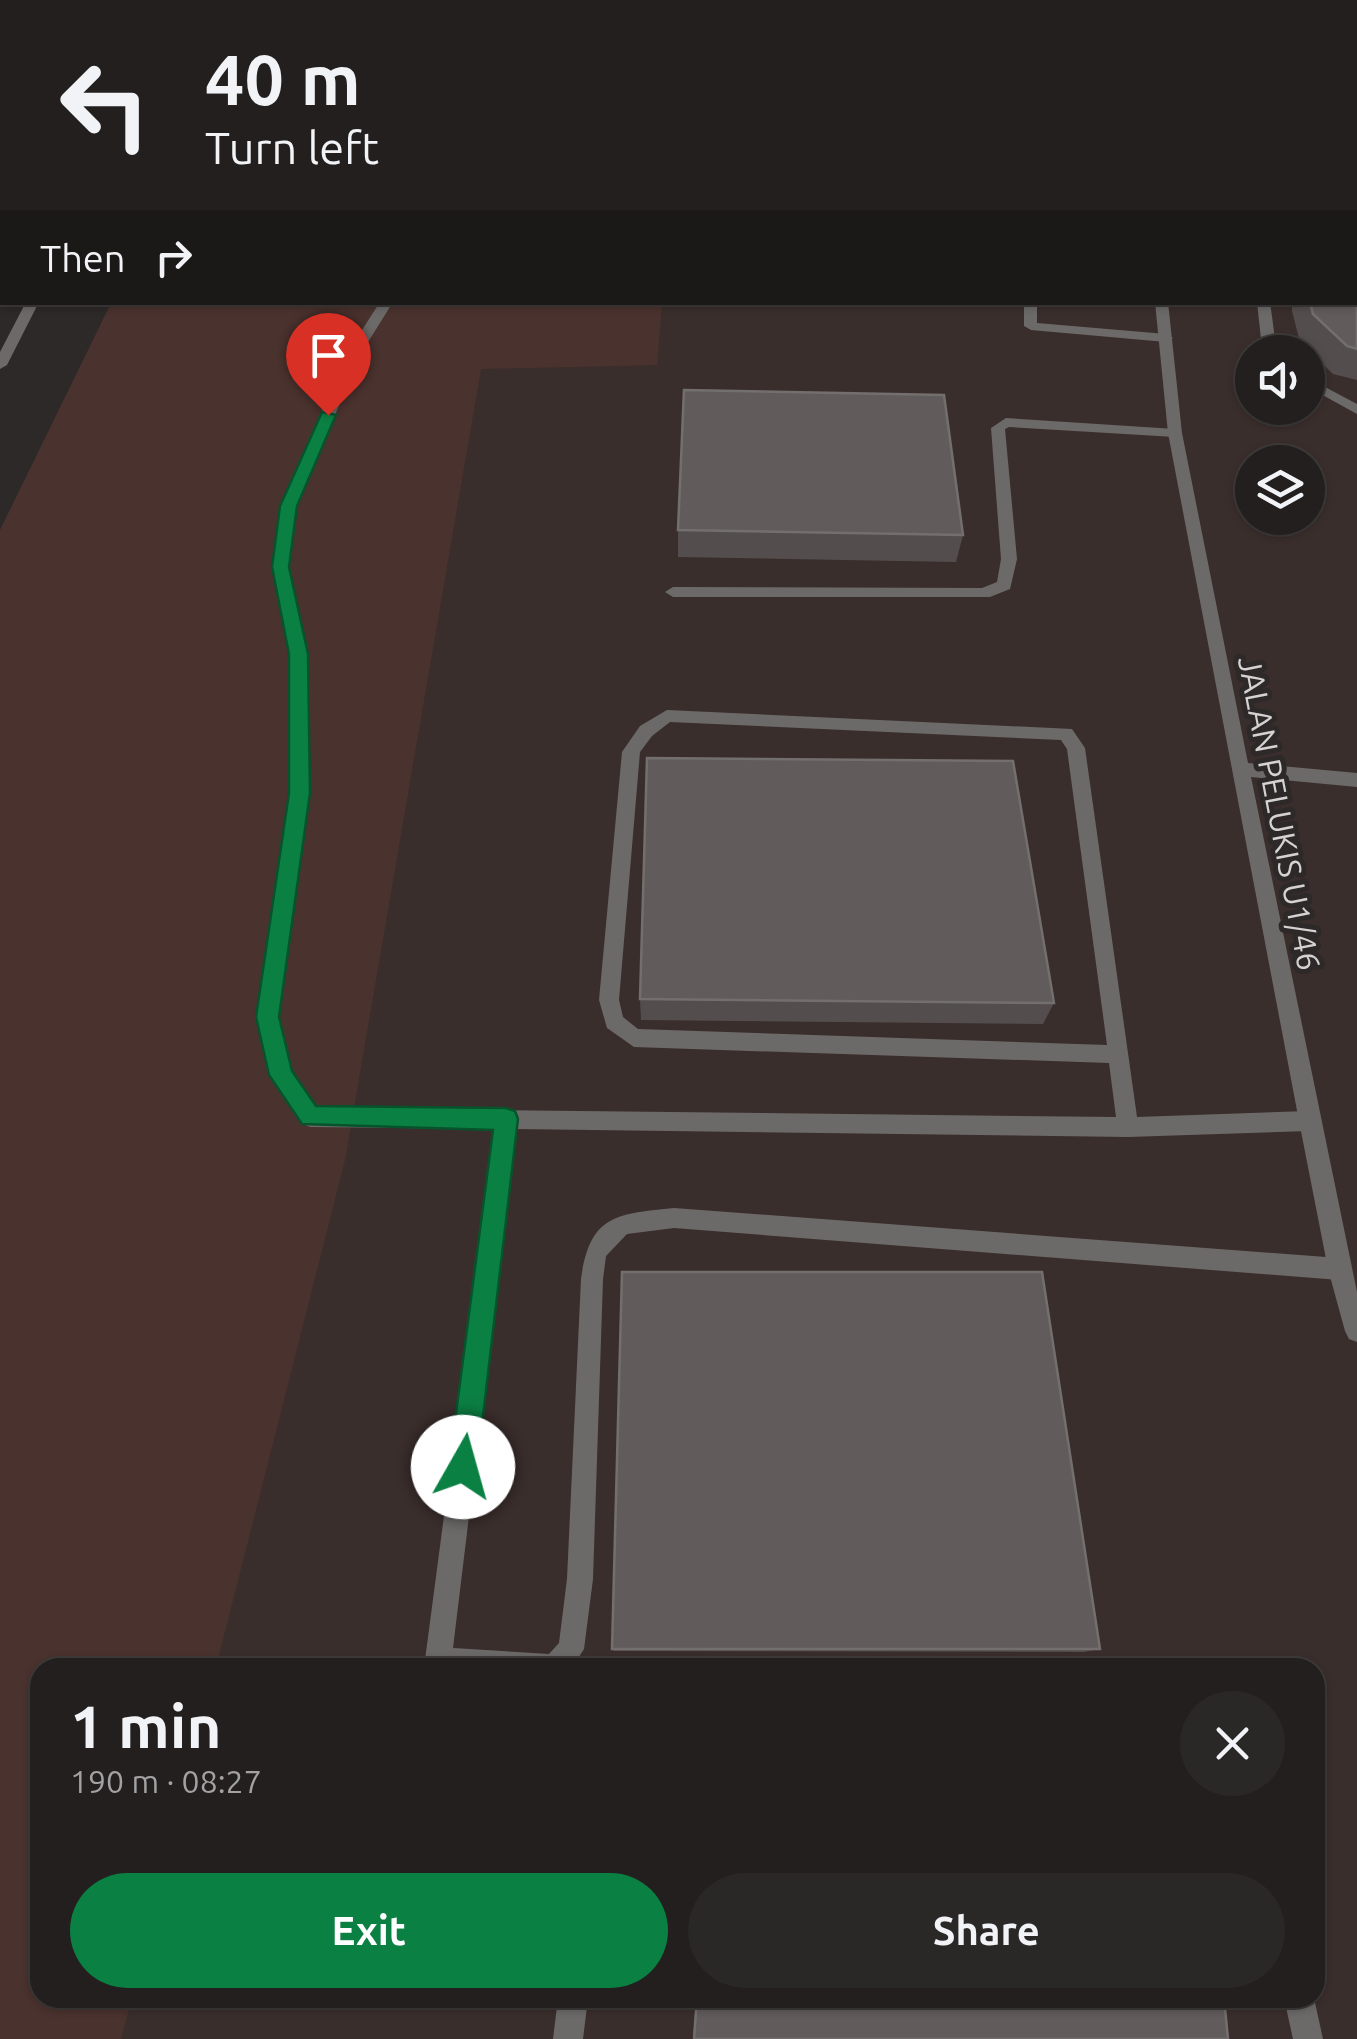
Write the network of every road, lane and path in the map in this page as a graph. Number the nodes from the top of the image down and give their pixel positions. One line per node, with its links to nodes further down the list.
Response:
1 (31, 305): 8 (street)
2 (384, 305): 16 (street)
3 (1030, 305): 7 (street)
4 (1160, 305): 7 (street, JALAN PELUKIS U1/46)
5 (1263, 305): 6 (street)
6 (1267, 335)
7 (1166, 338): 11 (street, JALAN PELUKIS U1/46)
8 (0, 365)
9 (1325, 392): 10 (street)
10 (1357, 410)
11 (1175, 433): 12 (street); 13 (street, JALAN PELUKIS U1/46)
12 (673, 592)
13 (1241, 768): 14 (street); 17 (street, JALAN PELUKIS U1/46)
14 (1357, 780)
15 (1116, 1054): 15 (street); 18 (street)
16 (506, 1119): 18 (street); 21 (street)
17 (1308, 1121): 18 (street); 19 (street, JALAN PELUKIS U1/46)
18 (1128, 1127)
19 (1339, 1269): 20 (street, JALAN PELUKIS U1/46); 22 (street)
20 (1357, 1331)
21 (438, 1658)
22 (562, 1658)
23 (571, 2008): 25 (street)
24 (1301, 2008): 26 (street)
25 (568, 2039)
26 (1308, 2039)

